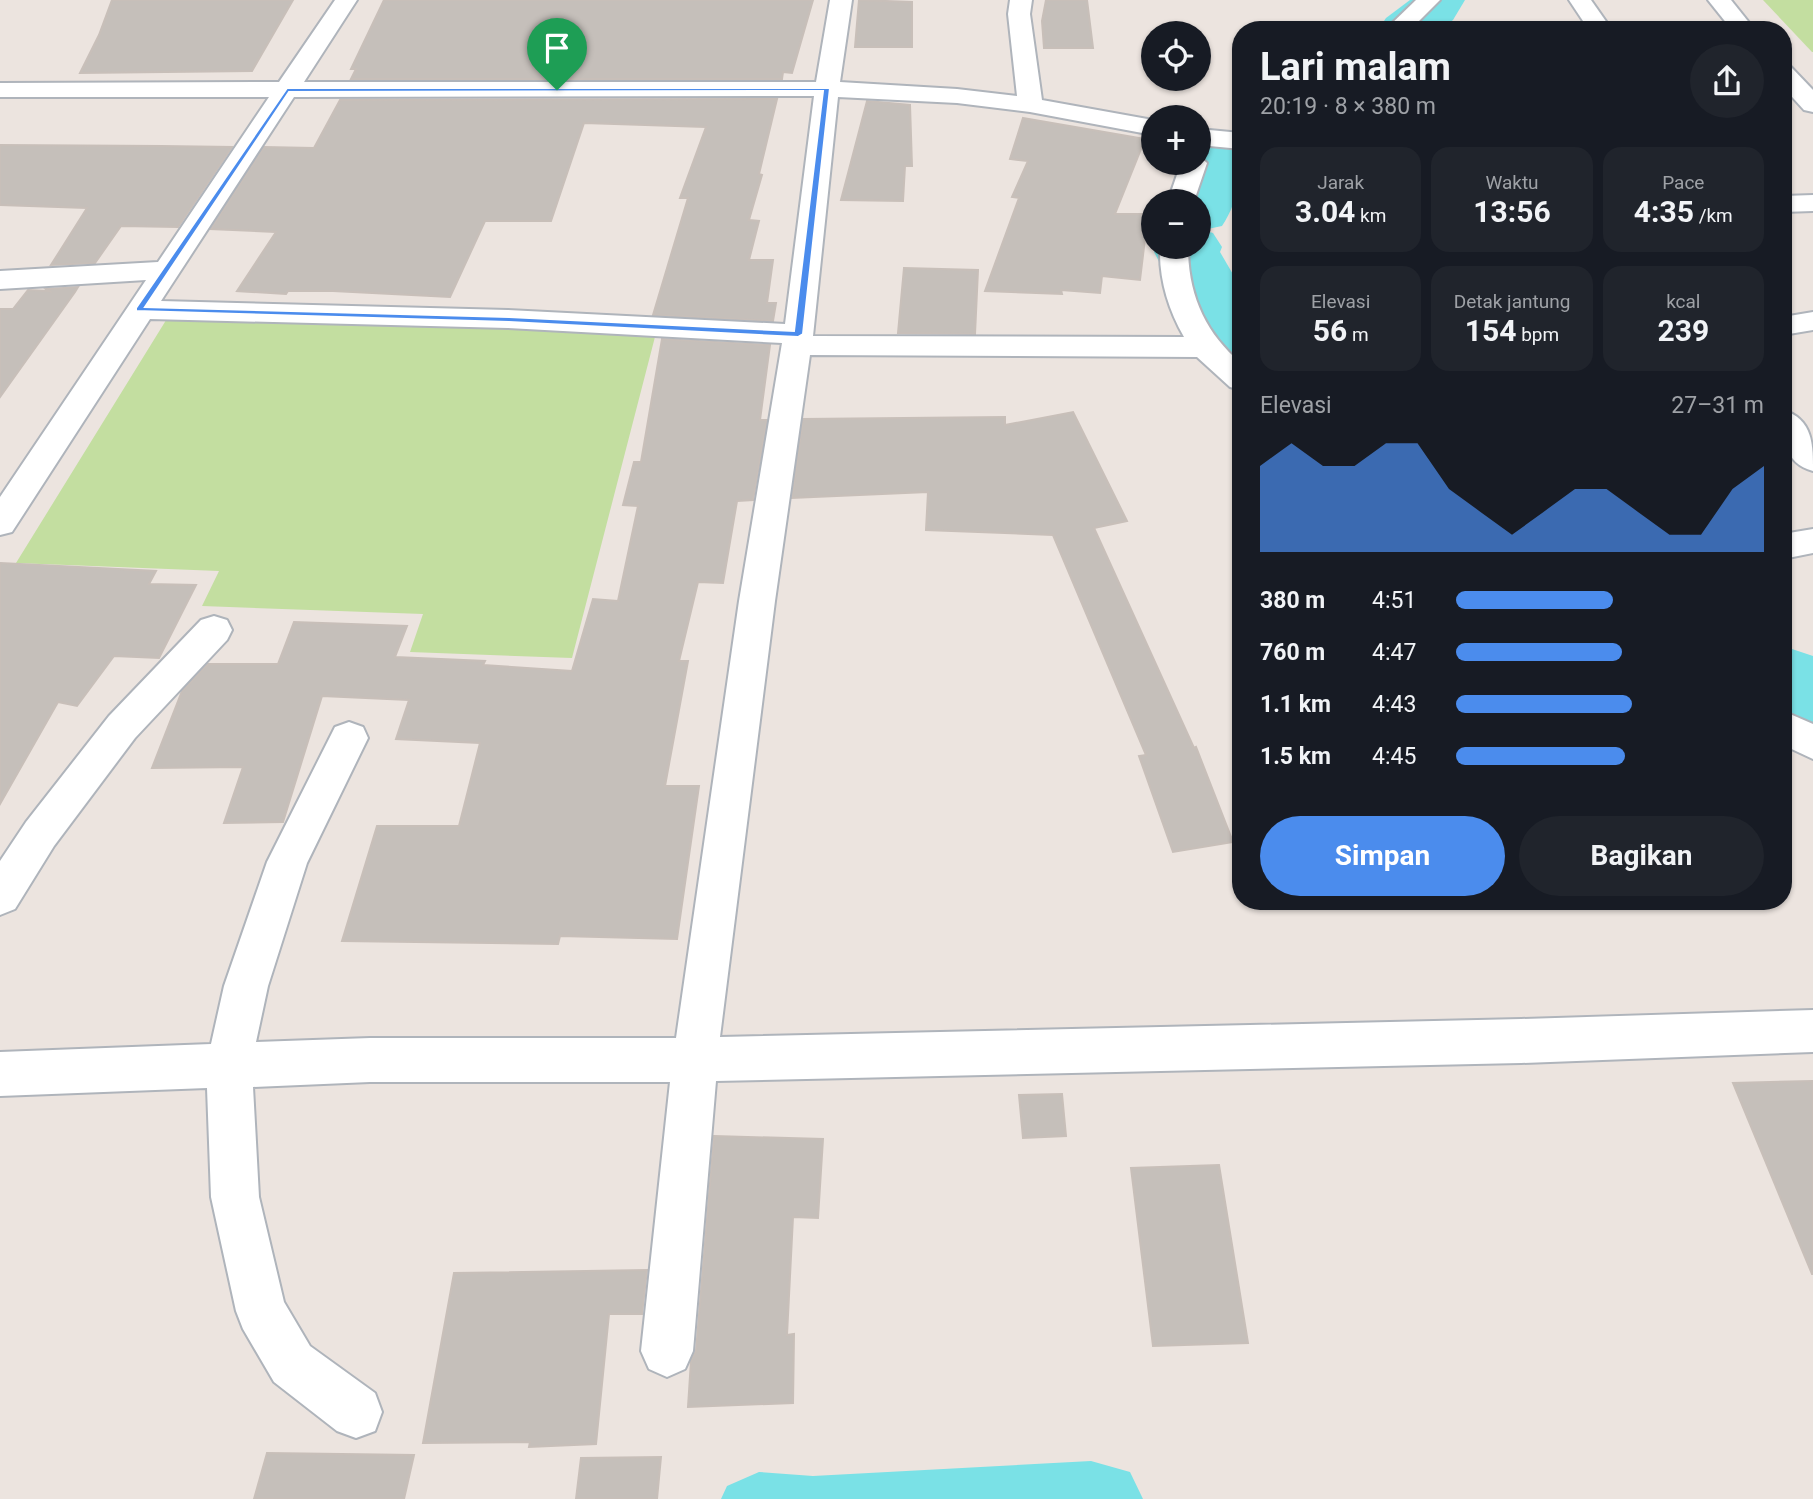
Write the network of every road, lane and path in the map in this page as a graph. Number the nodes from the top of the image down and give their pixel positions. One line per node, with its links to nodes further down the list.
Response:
1 (346, 0): 13 (street)
2 (841, 0): 11 (street)
3 (1021, 0): 15 (street)
4 (1429, 0): 7 (street)
5 (1580, 0): 8 (street)
6 (1719, 0): 9 (street)
7 (1406, 21)
8 (1595, 21)
9 (1736, 21)
10 (1792, 82): 14 (street)
11 (827, 89): 13 (street); 15 (street); 25 (street)
12 (0, 90): 13 (street)
13 (287, 90): 20 (street)
14 (1813, 105)
15 (1030, 106): 16 (street)
16 (1141, 125)
17 (1813, 203): 18 (street)
18 (1792, 204)
19 (1175, 259): 26 (street)
20 (165, 270): 21 (street); 22 (street)
21 (0, 280)
22 (139, 310): 25 (street); 30 (street)
23 (1813, 321): 24 (street)
24 (1792, 324)
25 (798, 340): 26 (street); 39 (street)
26 (1206, 347): 27 (street)
27 (1232, 372)
28 (1792, 433): 29 (street)
29 (1813, 460)
30 (0, 523)
31 (1813, 541): 32 (street)
32 (1792, 545)
33 (214, 630): 37 (street)
34 (1792, 731): 36 (street)
35 (349, 738): 40 (street)
36 (1813, 743)
37 (0, 896)
38 (1813, 1031): 39 (street)
39 (695, 1060): 40 (street); 42 (street)
40 (229, 1065): 41 (street); 43 (street)
41 (0, 1074)
42 (667, 1351)
43 (356, 1412)

